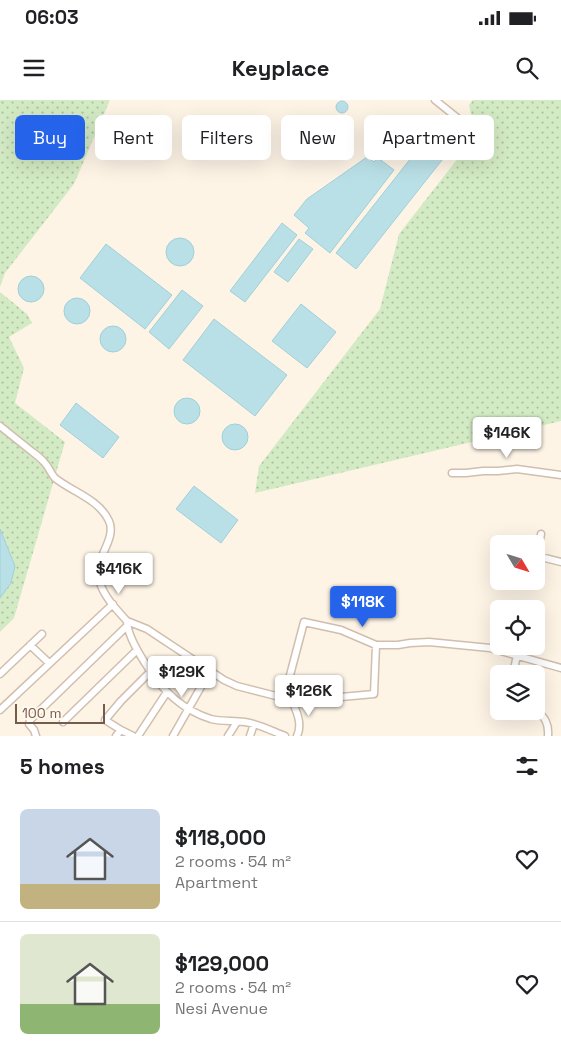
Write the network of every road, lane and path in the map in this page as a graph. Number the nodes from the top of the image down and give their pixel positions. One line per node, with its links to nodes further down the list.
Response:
1 (435, 100): 2 (street)
2 (454, 115)
3 (0, 426): 8 (street)
4 (452, 473): 5 (street)
5 (561, 475)
6 (541, 534): 7 (street)
7 (561, 562)
8 (112, 604): 9 (street); 16 (street)
9 (127, 623): 14 (street); 19 (street); 32 (street)
10 (42, 634): 11 (street)
11 (30, 645): 16 (street); 21 (street)
12 (376, 645): 13 (street); 23 (street); 23 (street)
13 (490, 648)
14 (137, 650): 20 (street); 27 (street)
15 (517, 655): 17 (street); 18 (street)
16 (49, 663): 25 (street)
17 (515, 665)
18 (561, 668)
19 (210, 671): 23 (street); 24 (street)
20 (150, 672): 22 (street); 30 (street)
21 (0, 674)
22 (167, 692): 24 (street); 35 (street)
23 (288, 698): 40 (street)
24 (188, 709): 28 (street); 36 (street)
25 (0, 710)
26 (545, 719): 41 (street)
27 (63, 722)
28 (237, 722): 29 (street); 37 (street)
29 (254, 724): 31 (street); 38 (street)
30 (121, 730): 33 (street); 34 (street)
31 (277, 734): 39 (street)
32 (36, 736)
33 (116, 736)
34 (133, 736)
35 (138, 736)
36 (173, 736)
37 (228, 736)
38 (250, 736)
39 (285, 736)
40 (296, 736)
41 (548, 736)

